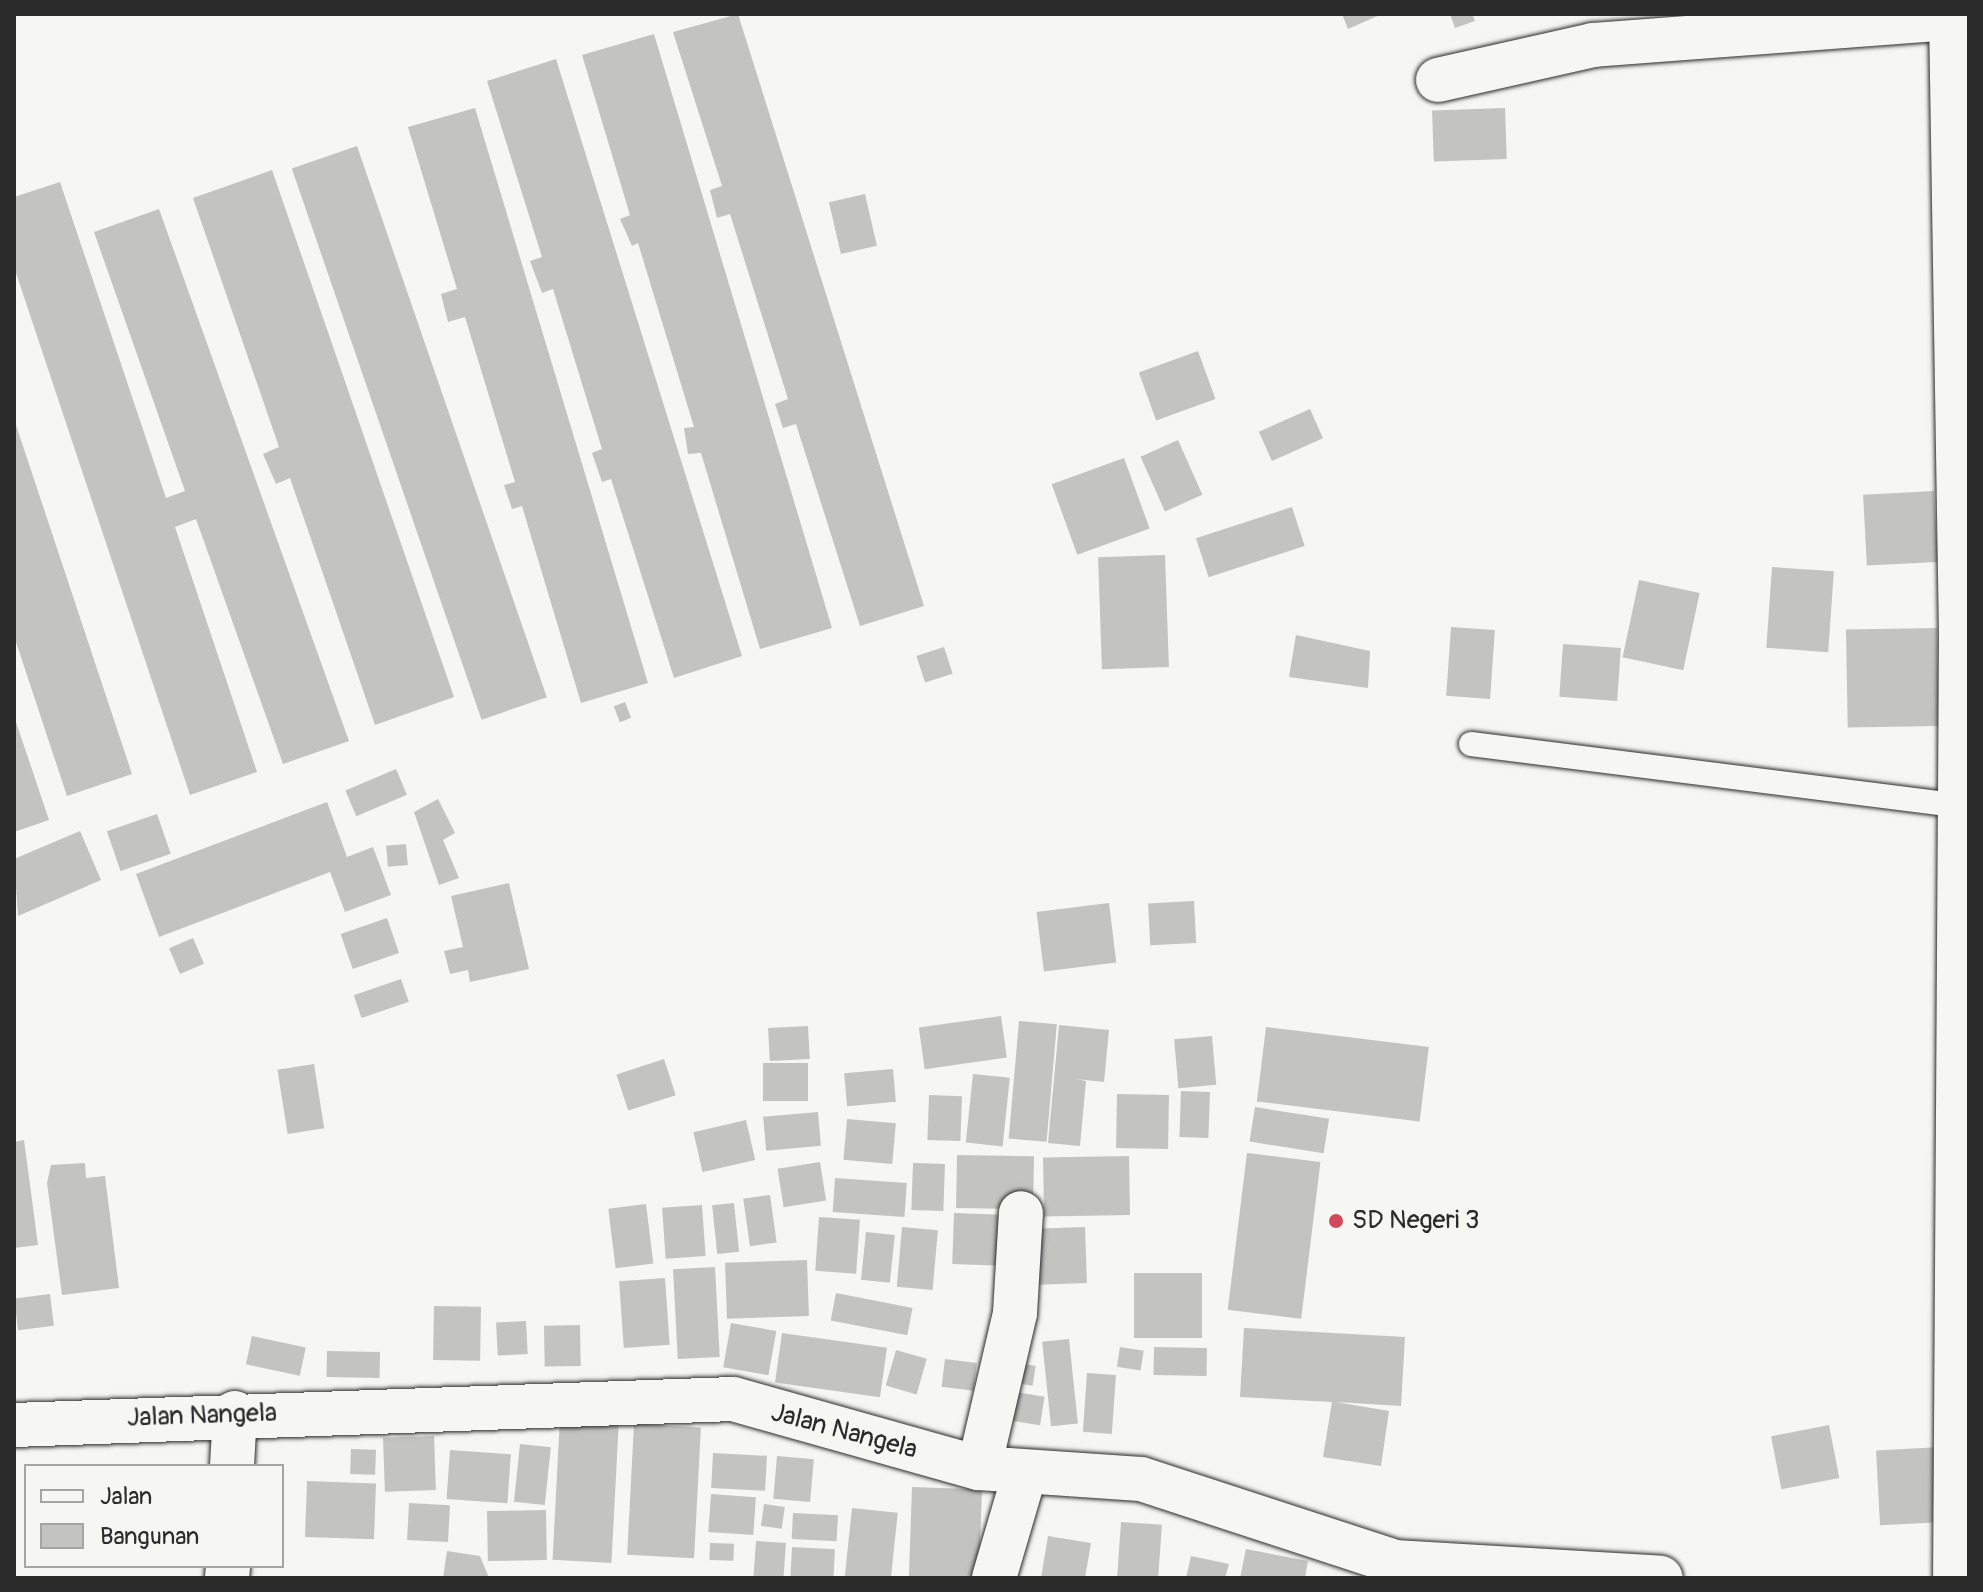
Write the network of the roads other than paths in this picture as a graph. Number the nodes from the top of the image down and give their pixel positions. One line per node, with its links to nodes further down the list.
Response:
1 (1951, 16): 2 (street); 3 (street)
2 (1438, 80)
3 (1965, 634): 5 (street)
4 (1471, 744): 5 (lane)
5 (1955, 805): 6 (street)
6 (1966, 967): 15 (street)
7 (1021, 1213): 11 (street)
8 (235, 1413): 9 (street, Jalan Nangela); 10 (street); 11 (street, Jalan Nangela)
9 (14, 1425)
10 (232, 1464)
11 (979, 1468): 12 (street, Jalan Nangela)
12 (1024, 1476): 13 (street); 14 (street, Jalan Nangela)
13 (994, 1578)
14 (1661, 1578)
15 (1955, 1578)

